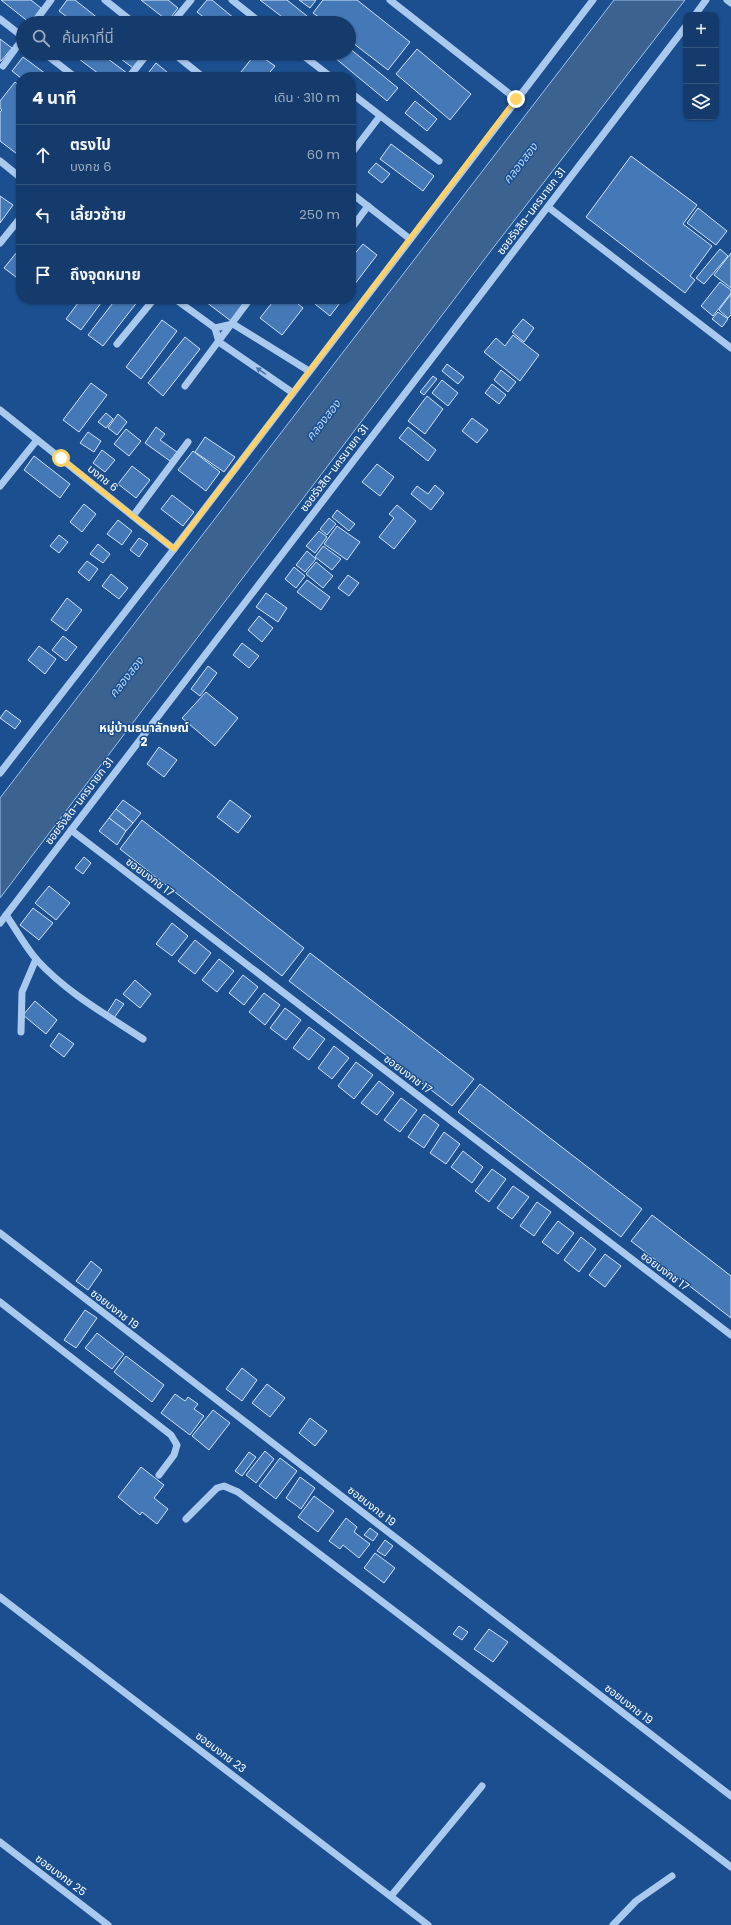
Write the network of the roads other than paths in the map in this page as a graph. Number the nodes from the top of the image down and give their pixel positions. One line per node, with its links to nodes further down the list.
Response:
1 (51, 0): 11 (street)
2 (105, 0): 12 (street)
3 (191, 0): 13 (street)
4 (232, 0): 14 (street)
5 (390, 0): 29 (street)
6 (593, 0): 29 (street)
7 (706, 0): 10 (street)
8 (727, 0): 9 (street)
9 (731, 3)
10 (697, 12)
11 (39, 16)
12 (125, 16)
13 (178, 16)
14 (252, 16)
15 (0, 19): 17 (street)
16 (683, 30): 37 (street, ซอยรังสิต-นครนายก 31)
17 (16, 32)
18 (16, 47): 23 (street)
19 (53, 60): 24 (street)
20 (142, 60): 25 (street)
21 (181, 60): 26 (street)
22 (309, 60): 27 (street)
23 (3, 66)
24 (69, 72)
25 (133, 72)
26 (197, 72)
27 (325, 72)
28 (356, 97): 30 (street)
29 (516, 99): 40 (street)
30 (380, 116): 31 (street); 33 (street)
31 (356, 147)
32 (0, 161): 34 (street)
33 (439, 162)
34 (16, 174)
35 (356, 197): 36 (street)
36 (368, 206): 38 (street); 40 (street)
37 (548, 207): 49 (street); 60 (street, ซอยรังสิต-นครนายก 31)
38 (356, 222)
39 (16, 223): 41 (street)
40 (410, 239): 50 (street)
41 (0, 243)
42 (150, 304): 48 (street)
43 (182, 304): 46 (street)
44 (246, 304): 45 (street)
45 (232, 324): 46 (street); 47 (street); 50 (street)
46 (215, 328): 47 (street)
47 (219, 342): 51 (street); 52 (street, one-way to 47)
48 (117, 344)
49 (731, 348)
50 (309, 371): 52 (street)
51 (185, 386)
52 (293, 393): 58 (street)
53 (0, 410): 54 (street, บงกช 6)
54 (37, 440): 56 (street); 57 (street, บงกช 6)
55 (188, 442): 57 (street)
56 (0, 486)
57 (133, 516): 58 (street, บงกช 6)
58 (174, 549): 59 (street)
59 (0, 773)
60 (71, 830): 61 (street, ซอยรังสิต-นครนายก 31); 68 (street, ซอยบงกช 17)
61 (6, 915): 62 (street, ซอยรังสิต-นครนายก 31); 63 (street)
62 (0, 923)
63 (36, 960): 64 (street); 65 (street)
64 (21, 1032)
65 (143, 1039)
66 (0, 1234): 73 (street, ซอยบงกช 19)
67 (0, 1302): 69 (street)
68 (731, 1335)
69 (159, 1475)
70 (186, 1519): 75 (street)
71 (0, 1597): 77 (street, ซอยบงกช 23)
72 (482, 1786): 77 (street)
73 (731, 1796)
74 (0, 1842): 78 (street, ซอยบงกช 25)
75 (731, 1867)
76 (672, 1876): 80 (street)
77 (391, 1896): 79 (street, ซอยบงกช 23)
78 (108, 1925)
79 (428, 1925)
80 (614, 1925)

